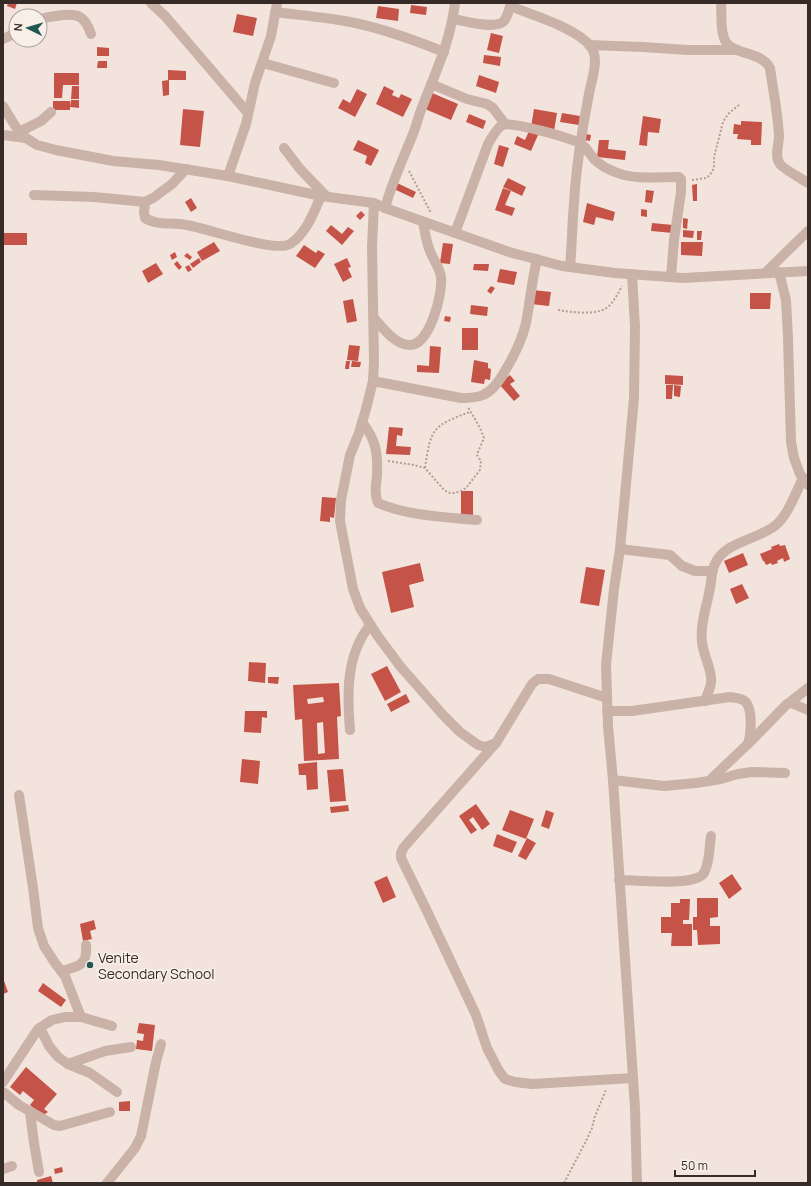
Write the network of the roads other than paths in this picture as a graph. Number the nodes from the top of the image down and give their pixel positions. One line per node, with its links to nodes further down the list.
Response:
1 (151, 3): 17 (street)
2 (456, 3): 7 (street)
3 (720, 3): 10 (street)
4 (510, 5): 7 (street); 9 (street)
5 (276, 8): 11 (street); 12 (street)
6 (48, 16): 8 (street)
7 (453, 19): 11 (street)
8 (91, 34)
9 (590, 45): 10 (street); 21 (street)
10 (737, 50): 25 (street)
11 (444, 52): 14 (street)
12 (263, 63): 13 (street); 17 (street)
13 (334, 83)
14 (431, 84): 18 (street); 30 (street)
15 (3, 106): 20 (street)
16 (51, 112): 20 (street)
17 (248, 113): 24 (street)
18 (504, 124): 21 (street); 33 (street)
19 (3, 135): 20 (street)
20 (22, 135): 23 (street)
21 (581, 144): 35 (street); 40 (street)
22 (284, 148): 27 (street)
23 (186, 169): 24 (street); 28 (street)
24 (228, 176): 27 (street)
25 (808, 183)
26 (34, 195): 28 (street)
27 (324, 196): 28 (street); 29 (street)
28 (145, 202)
29 (374, 203): 30 (street); 41 (street)
30 (385, 208): 31 (street)
31 (423, 222): 33 (street); 41 (street)
32 (808, 231): 38 (street)
33 (455, 233): 34 (street)
34 (537, 259): 35 (street); 42 (street)
35 (570, 267): 39 (street)
36 (808, 271): 37 (street)
37 (779, 272): 38 (street); 44 (street)
38 (765, 273): 40 (street)
39 (629, 274): 40 (street); 46 (street)
40 (671, 277)
41 (374, 318): 42 (street)
42 (373, 381): 43 (street)
43 (362, 422): 45 (street); 48 (street)
44 (806, 481): 47 (street)
45 (477, 520)
46 (620, 549): 47 (street); 50 (street)
47 (712, 571): 51 (street)
48 (370, 625): 55 (street); 56 (street)
49 (808, 688): 52 (street)
50 (607, 698): 54 (street); 56 (street)
51 (705, 701): 54 (street); 57 (street)
52 (789, 703): 53 (street); 57 (street)
53 (808, 710)
54 (607, 711): 59 (street)
55 (350, 730)
56 (496, 743): 72 (street)
57 (748, 744): 60 (street)
58 (785, 772): 60 (street)
59 (613, 780): 60 (street); 63 (street)
60 (709, 781)
61 (19, 795): 65 (street)
62 (711, 836): 63 (street)
63 (619, 880): 72 (street)
64 (86, 945): 65 (street)
65 (61, 970): 66 (street)
66 (82, 1017): 67 (street); 68 (street)
67 (112, 1026)
68 (40, 1028): 71 (street); 73 (street)
69 (161, 1044): 79 (street)
70 (131, 1047): 71 (street)
71 (68, 1064): 75 (street)
72 (633, 1078): 80 (street)
73 (4, 1079)
74 (3, 1092): 76 (street)
75 (117, 1092)
76 (30, 1112): 77 (street); 78 (street)
77 (110, 1112)
78 (39, 1172)
79 (107, 1183)
80 (637, 1183)

